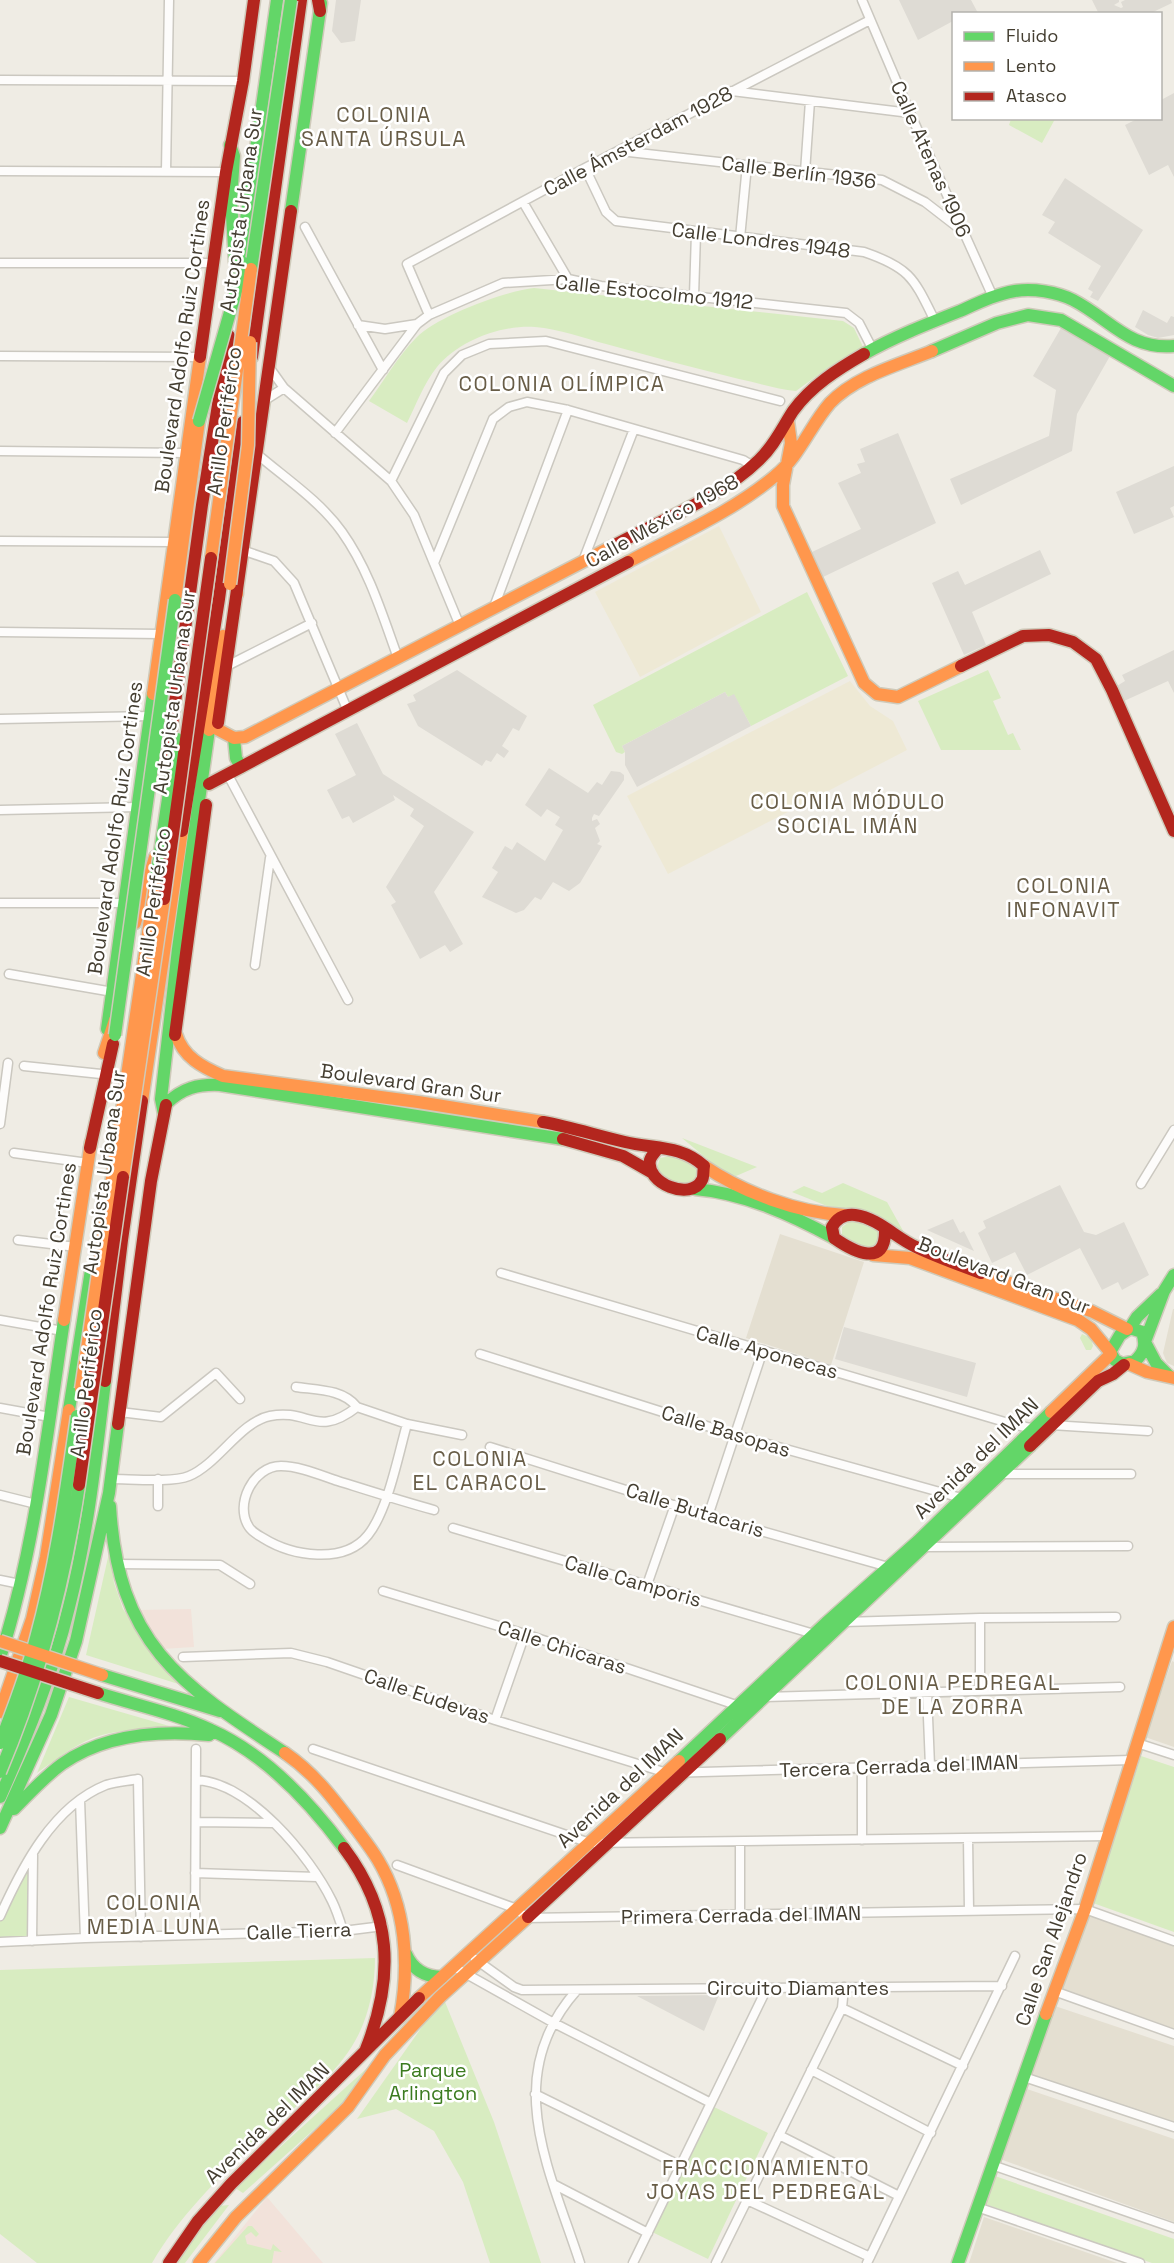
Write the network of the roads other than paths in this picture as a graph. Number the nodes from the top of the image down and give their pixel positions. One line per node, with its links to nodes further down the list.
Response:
1 (169, 0): 11 (street)
2 (254, 0): 12 (main road, Boulevard Adolfo Ruiz Cortines)
3 (277, 0): 33 (main road, Anillo Periférico)
4 (284, 0): 29 (main road, Autopista Urbana Sur)
5 (293, 0): 29 (main road, Autopista Urbana Sur, bridge)
6 (301, 0): 68 (main road, Anillo Periférico)
7 (862, 0): 9 (street, Calle Atenas 1906)
8 (320, 4): 51 (main road)
9 (870, 20): 13 (street, Calle Ámsterdam 1928); 15 (street, Calle Atenas 1906)
10 (0, 80): 11 (street)
11 (167, 80): 12 (street); 21 (street)
12 (243, 81): 16 (main road, Boulevard Adolfo Ruiz Cortines)
13 (731, 91): 14 (street); 17 (street, Calle Ámsterdam 1928)
14 (810, 101): 15 (street); 23 (street)
15 (910, 113): 27 (street, Calle Atenas 1906)
16 (230, 145): 22 (main road, Boulevard Adolfo Ruiz Cortines); 33 (main road)
17 (619, 151): 18 (street, Calle Berlín 1936); 19 (street, Calle Ámsterdam 1928)
18 (747, 165): 23 (street, Calle Berlín 1936); 28 (street)
19 (585, 168): 24 (street, Calle Ámsterdam 1928); 26 (street, Calle Londres 1948)
20 (0, 171): 21 (street)
21 (166, 171): 22 (street)
22 (226, 172): 31 (main road, Boulevard Adolfo Ruiz Cortines)
23 (804, 172): 27 (street, Calle Berlín 1936)
24 (523, 202): 32 (street); 37 (street, Calle Ámsterdam 1928)
25 (305, 227): 42 (street)
26 (696, 233): 28 (street, Calle Londres 1948); 35 (street)
27 (965, 234): 36 (street, Calle Atenas 1906)
28 (740, 237): 39 (street, Calle Londres 1948)
29 (249, 260): 102 (main road, bridge); 120 (main road, bridge); 204 (main road, Autopista Urbana Sur, bridge); 212 (main road, Autopista Urbana Sur, bridge)
30 (0, 263): 31 (street)
31 (213, 263): 48 (main road, Boulevard Adolfo Ruiz Cortines)
32 (568, 279): 35 (street, Calle Estocolmo 1912); 37 (street, Calle Estocolmo 1912)
33 (237, 282): 98 (main road, Anillo Periférico)
34 (1028, 290): 36 (main road, Calle México 1968); 38 (main road); 43 (main road, Calle México 1968)
35 (694, 296): 45 (street, Calle Estocolmo 1912)
36 (993, 297): 39 (main road, Calle México 1968); 40 (main road)
37 (429, 315): 41 (street, Calle Estocolmo 1912)
38 (1028, 315): 40 (main road, Calle México 1968); 46 (main road, Calle México 1968)
39 (935, 321): 45 (main road, Calle México 1968)
40 (997, 323): 53 (main road, Calle México 1968)
41 (417, 324): 42 (street); 52 (street, Calle Estocolmo 1912)
42 (358, 325): 52 (street)
43 (1124, 333): 44 (main road, Calle México 1968); 46 (main road)
44 (1174, 346)
45 (873, 350): 49 (main road, Calle México 1968)
46 (1113, 351): 54 (main road, Calle México 1968)
47 (0, 356): 48 (street)
48 (200, 357): 63 (main road, Boulevard Adolfo Ruiz Cortines)
49 (860, 357): 50 (main road, Calle México 1968); 53 (main road)
50 (846, 365): 53 (main road); 59 (main road, Calle México 1968)
51 (269, 367): 55 (street); 56 (main road)
52 (382, 370): 61 (street, Calle Estocolmo 1912)
53 (863, 379): 66 (main road, Calle México 1968)
54 (1174, 386)
55 (284, 388): 56 (street); 61 (street)
56 (265, 399): 64 (main road)
57 (780, 401): 67 (street)
58 (568, 410): 60 (street); 73 (street); 75 (street)
59 (788, 421): 65 (main road, Calle México 1968); 66 (main road)
60 (634, 429): 65 (street); 72 (street)
61 (335, 433): 67 (street)
62 (0, 451): 63 (street)
63 (186, 453): 70 (main road, Boulevard Adolfo Ruiz Cortines)
64 (256, 454): 71 (main road); 80 (street)
65 (753, 466): 72 (main road, Calle México 1968)
66 (785, 467): 83 (main road, Calle México 1968); 97 (main road)
67 (392, 481): 73 (street)
68 (234, 484): 74 (main road); 132 (main road, Anillo Periférico)
69 (0, 541): 70 (street)
70 (173, 542): 79 (main road, Boulevard Adolfo Ruiz Cortines)
71 (242, 550): 74 (main road); 76 (street)
72 (582, 561): 75 (main road, Calle México 1968)
73 (434, 563): 77 (street)
74 (237, 594): 81 (main road)
75 (494, 608): 77 (main road, Calle México 1968)
76 (312, 623): 81 (street); 82 (street)
77 (460, 626): 80 (main road, Calle México 1968)
78 (0, 632): 79 (street)
79 (161, 634): 85 (main road, Boulevard Adolfo Ruiz Cortines)
80 (398, 658): 82 (main road, Calle México 1968)
81 (227, 666): 88 (main road)
82 (337, 688): 83 (street); 84 (main road, Calle México 1968)
83 (346, 710): 89 (main road, Calle México 1968)
84 (290, 713): 87 (main road, Calle México 1968); 89 (main road)
85 (150, 716): 86 (street); 95 (main road, Boulevard Adolfo Ruiz Cortines)
86 (0, 719)
87 (276, 722): 90 (main road, Calle México 1968); 91 (main road)
88 (217, 729): 90 (main road); 94 (main road)
89 (300, 735): 91 (main road, Calle México 1968)
90 (234, 738): 92 (main road)
91 (286, 742): 92 (main road, Calle México 1968)
92 (241, 767): 93 (main road, Calle México 1968)
93 (228, 775): 94 (main road, Calle México 1968); 99 (street)
94 (209, 784): 105 (main road)
95 (137, 807): 96 (street); 101 (main road, Boulevard Adolfo Ruiz Cortines)
96 (0, 810)
97 (1174, 831)
98 (154, 857): 110 (main road); 199 (main road, Anillo Periférico)
99 (270, 857): 103 (street); 107 (street)
100 (0, 903): 101 (street)
101 (126, 903): 106 (main road, Boulevard Adolfo Ruiz Cortines)
102 (178, 953): 105 (main road); 109 (main road)
103 (255, 965)
104 (9, 974): 106 (street)
105 (178, 983): 108 (main road); 109 (main road)
106 (113, 992): 110 (main road, Boulevard Adolfo Ruiz Cortines)
107 (348, 1000)
108 (176, 1034): 113 (main road, Boulevard Gran Sur); 117 (main road)
109 (162, 1052): 117 (main road); 132 (main road)
110 (104, 1053): 114 (main road, Boulevard Adolfo Ruiz Cortines)
111 (8, 1063): 118 (street)
112 (24, 1066): 114 (street)
113 (199, 1066): 115 (main road); 116 (main road, Boulevard Gran Sur)
114 (101, 1074): 120 (main road, Boulevard Adolfo Ruiz Cortines)
115 (198, 1083): 116 (main road, Boulevard Gran Sur); 117 (main road)
116 (410, 1108): 121 (main road, Boulevard Gran Sur); 125 (main road, Boulevard Gran Sur)
117 (165, 1109): 151 (main road)
118 (0, 1124)
119 (1174, 1130): 126 (street)
120 (90, 1148): 123 (main road, Boulevard Adolfo Ruiz Cortines)
121 (658, 1148): 124 (main road); 125 (main road)
122 (14, 1153): 123 (street)
123 (88, 1163): 133 (main road, Boulevard Adolfo Ruiz Cortines)
124 (704, 1166): 127 (main road); 128 (main road)
125 (651, 1172): 127 (main road)
126 (1141, 1184)
127 (695, 1189): 130 (main road)
128 (844, 1215): 129 (main road); 130 (main road)
129 (885, 1230): 134 (main road); 139 (main road, Boulevard Gran Sur)
130 (834, 1238): 134 (main road)
131 (18, 1240): 133 (street)
132 (123, 1240): 202 (main road, Anillo Periférico)
133 (75, 1247): 140 (main road, Boulevard Adolfo Ruiz Cortines)
134 (873, 1255): 143 (main road, Boulevard Gran Sur)
135 (501, 1273): 142 (street, Calle Aponecas)
136 (1174, 1275): 137 (main road)
137 (1164, 1291): 139 (main road); 141 (main road)
138 (0, 1320): 140 (street)
139 (1129, 1328): 141 (main road); 143 (main road)
140 (63, 1331): 152 (main road, Boulevard Adolfo Ruiz Cortines)
141 (1146, 1341): 145 (main road); 146 (main road)
142 (763, 1350): 155 (street, Calle Aponecas); 158 (street)
143 (1110, 1353): 145 (main road); 155 (main road, Avenida del IMAN)
144 (480, 1354): 158 (street, Calle Basopas)
145 (1127, 1365): 146 (main road); 154 (main road, Avenida del IMAN)
146 (1172, 1377)
147 (296, 1387): 149 (street)
148 (240, 1399): 151 (street)
149 (357, 1407): 153 (street); 163 (street)
150 (0, 1408): 152 (street)
151 (120, 1412): 162 (main road)
152 (50, 1417): 168 (main road, Boulevard Adolfo Ruiz Cortines)
153 (408, 1424): 157 (street); 166 (street)
154 (1053, 1424): 155 (street); 156 (street); 160 (main road, Avenida del IMAN)
155 (1034, 1429): 160 (main road, Avenida del IMAN)
156 (1148, 1431)
157 (462, 1435)
158 (735, 1435): 167 (street, Calle Basopas); 172 (street)
159 (490, 1447): 169 (street, Calle Butacaris)
160 (999, 1471): 161 (street); 167 (main road, Avenida del IMAN)
161 (1131, 1474)
162 (111, 1479): 163 (street); 164 (main road)
163 (158, 1479): 170 (street)
164 (109, 1493): 176 (main road); 218 (main road)
165 (0, 1495): 168 (street)
166 (386, 1496): 166 (street); 171 (street)
167 (968, 1500): 174 (main road, Avenida del IMAN)
168 (36, 1504): 179 (main road, Boulevard Adolfo Ruiz Cortines)
169 (675, 1505): 172 (street, Calle Butacaris); 181 (street)
170 (158, 1506)
171 (434, 1510)
172 (708, 1516): 177 (street, Calle Butacaris)
173 (453, 1528): 181 (street, Calle Camporis)
174 (922, 1544): 175 (street); 177 (main road, Avenida del IMAN)
175 (1128, 1546)
176 (117, 1564): 180 (street); 200 (main road)
177 (895, 1569): 185 (main road, Avenida del IMAN); 186 (main road, Avenida del IMAN)
178 (0, 1580): 179 (street)
179 (20, 1584): 193 (main road, Boulevard Adolfo Ruiz Cortines)
180 (250, 1584)
181 (647, 1585): 189 (street, Calle Camporis)
182 (383, 1591): 188 (street, Calle Chicaras)
183 (1116, 1617): 184 (street)
184 (980, 1618): 185 (street); 195 (street)
185 (845, 1622): 186 (street); 189 (main road, Avenida del IMAN)
186 (826, 1623): 189 (main road, Avenida del IMAN)
187 (1174, 1627): 191 (main road, Calle San Alejandro)
188 (525, 1634): 198 (street, Calle Chicaras); 201 (street)
189 (819, 1638): 196 (main road, Avenida del IMAN)
190 (0, 1641): 200 (main road, bridge)
191 (1170, 1652): 205 (main road, Calle San Alejandro)
192 (183, 1657): 201 (street, Calle Eudevas)
193 (0, 1660): 203 (main road, bridge)
194 (1120, 1687): 195 (street)
195 (980, 1691): 197 (street)
196 (761, 1693): 197 (street); 198 (main road, Avenida del IMAN)
197 (927, 1693): 210 (street)
198 (744, 1709): 213 (main road, Avenida del IMAN); 214 (main road, Avenida del IMAN)
199 (0, 1712)
200 (224, 1713): 222 (main road)
201 (495, 1720): 214 (street, Calle Eudevas)
202 (33, 1723): 216 (main road, Anillo Periférico); 218 (main road)
203 (226, 1737): 218 (main road); 229 (main road)
204 (0, 1743)
205 (1137, 1743): 208 (street); 209 (main road, Calle San Alejandro)
206 (196, 1749): 215 (street)
207 (313, 1749): 227 (street)
208 (1174, 1755)
209 (1131, 1760): 210 (street, Tercera Cerrada del IMAN); 223 (main road, Calle San Alejandro)
210 (930, 1766): 211 (street, Tercera Cerrada del IMAN)
211 (862, 1768): 213 (street, Tercera Cerrada del IMAN); 225 (street)
212 (0, 1772)
213 (685, 1772): 214 (street, Tercera Cerrada del IMAN); 228 (main road, Avenida del IMAN)
214 (667, 1773): 227 (main road, Avenida del IMAN)
215 (196, 1780): 219 (street); 220 (street)
216 (0, 1797)
217 (80, 1800): 230 (street); 242 (street); 243 (street)
218 (4, 1813): 221 (main road)
219 (196, 1822): 220 (street); 232 (street)
220 (273, 1823): 233 (street)
221 (0, 1828)
222 (359, 1833): 229 (main road); 247 (main road)
223 (1108, 1836): 224 (street); 234 (main road, Calle San Alejandro)
224 (968, 1838): 225 (street); 235 (street)
225 (862, 1840): 226 (street)
226 (740, 1842): 228 (street); 237 (street)
227 (590, 1843): 228 (street); 236 (main road, Avenida del IMAN)
228 (609, 1844): 236 (main road, Avenida del IMAN)
229 (342, 1845): 239 (main road)
230 (33, 1855): 238 (street); 244 (street)
231 (397, 1865): 236 (street)
232 (195, 1873): 233 (street); 241 (street)
233 (317, 1877): 240 (street)
234 (1085, 1908): 235 (street, Primera Cerrada del IMAN); 245 (street); 257 (main road, Calle San Alejandro)
235 (969, 1910): 237 (street, Primera Cerrada del IMAN)
236 (521, 1914): 237 (street, Primera Cerrada del IMAN); 249 (main road, Avenida del IMAN)
237 (740, 1915)
238 (0, 1916)
239 (383, 1926): 240 (street, Calle Tierra); 264 (main road)
240 (343, 1931): 241 (street, Calle Tierra)
241 (195, 1935): 242 (street, Calle Tierra)
242 (141, 1937): 243 (street, Calle Tierra)
243 (85, 1938): 244 (street, Calle Tierra)
244 (32, 1941): 246 (street, Calle Tierra)
245 (1174, 1941)
246 (0, 1942)
247 (404, 1949): 251 (main road); 260 (main road)
248 (1015, 1956): 252 (street)
249 (473, 1958): 250 (main road, Avenida del IMAN); 253 (street)
250 (459, 1970): 251 (main road, Avenida del IMAN); 258 (street); 263 (main road, Avenida del IMAN)
251 (442, 1977): 260 (main road, Avenida del IMAN)
252 (1002, 1986): 254 (street, Circuito Diamantes); 265 (street)
253 (514, 1987): 256 (street, Circuito Diamantes); 258 (street)
254 (844, 1987): 255 (street, Circuito Diamantes); 259 (street)
255 (767, 1988): 256 (street, Circuito Diamantes); 269 (street)
256 (577, 1989): 261 (street)
257 (1054, 1991): 262 (street); 267 (main road, Calle San Alejandro)
258 (508, 1998): 261 (street)
259 (842, 2008): 265 (street); 266 (street)
260 (401, 2015): 263 (main road); 264 (main road, Avenida del IMAN)
261 (552, 2022): 268 (street); 269 (street)
262 (1174, 2034)
263 (385, 2055): 283 (main road, Avenida del IMAN)
264 (361, 2058): 282 (main road, Avenida del IMAN)
265 (963, 2066): 271 (street)
266 (811, 2070): 271 (street); 272 (street)
267 (1024, 2077): 270 (street); 273 (main road, Calle San Alejandro)
268 (535, 2094): 274 (street); 275 (street)
269 (711, 2103): 274 (street)
270 (1174, 2127)
271 (930, 2133): 276 (street)
272 (779, 2135): 276 (street); 277 (street)
273 (992, 2165): 278 (main road, Calle San Alejandro); 279 (street)
274 (681, 2166): 280 (street)
275 (555, 2185): 280 (street); 284 (street)
276 (899, 2196): 281 (street)
277 (747, 2200): 281 (street); 286 (street)
278 (977, 2207): 287 (main road, Calle San Alejandro); 288 (street)
279 (1174, 2228)
280 (648, 2233): 285 (street)
281 (868, 2260)
282 (169, 2263)
283 (199, 2263)
284 (580, 2263)
285 (633, 2263)
286 (716, 2263)
287 (958, 2263)
288 (1140, 2263)

